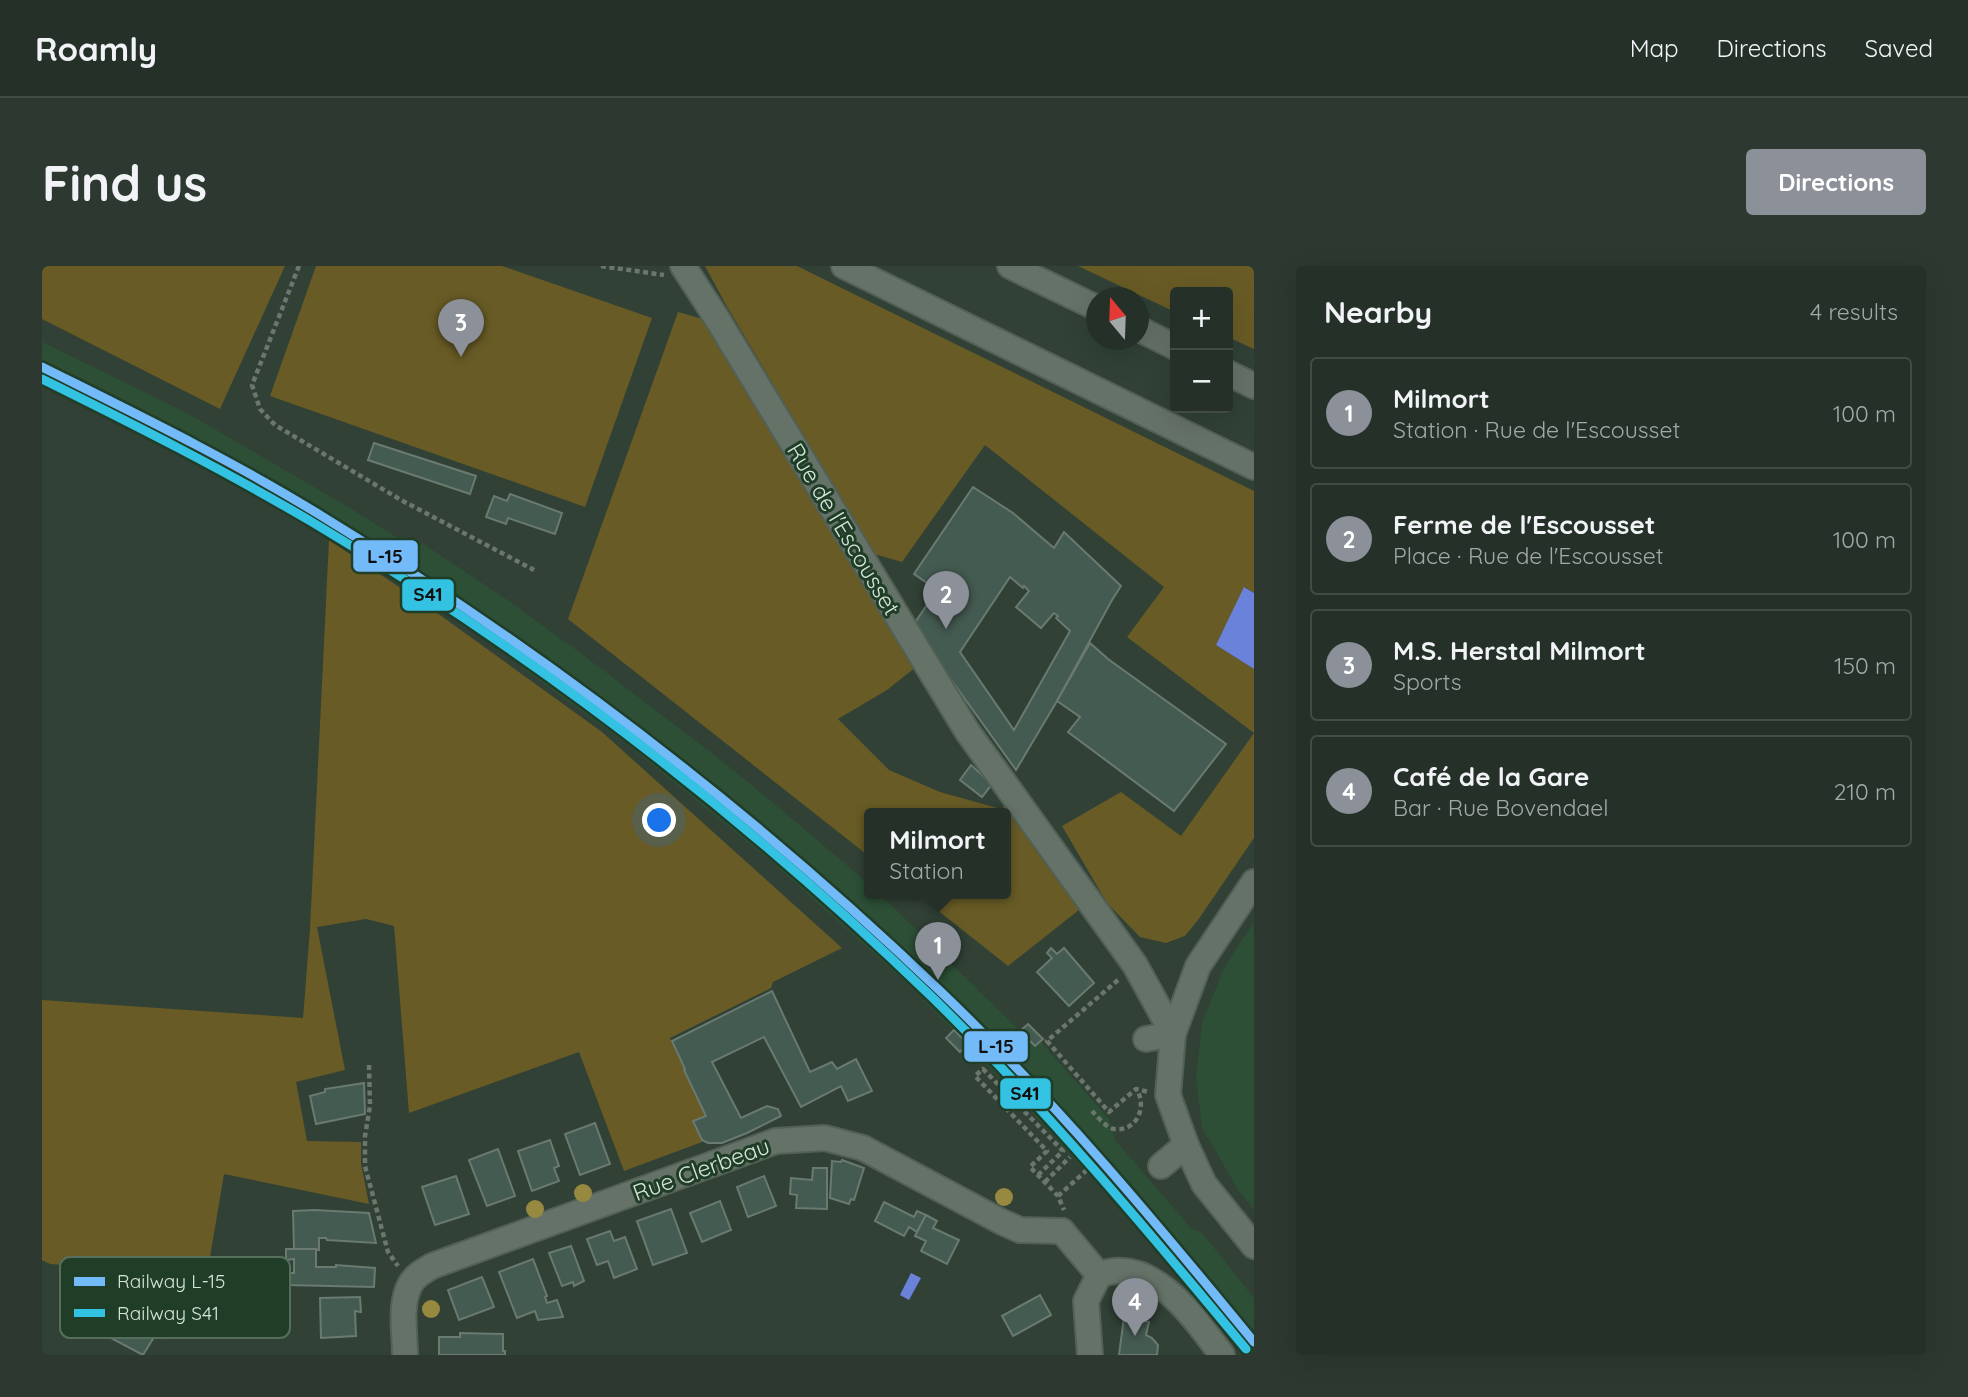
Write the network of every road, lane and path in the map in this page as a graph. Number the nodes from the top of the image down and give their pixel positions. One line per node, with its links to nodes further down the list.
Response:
1 (299, 266): 12 (path)
2 (601, 266): 5 (path)
3 (844, 266): 11 (street)
4 (1010, 266): 6 (street)
5 (688, 273): 14 (street, Rue de l'Escousset)
6 (1086, 303)
7 (1149, 334): 8 (street)
8 (1170, 344)
9 (1233, 376): 10 (street)
10 (1254, 386)
11 (1254, 467)
12 (534, 570)
13 (1254, 882): 15 (street)
14 (1135, 965): 15 (street, Rue de l'Escousset); 19 (path)
15 (1173, 1034): 16 (street); 21 (street)
16 (1146, 1039)
17 (369, 1065): 30 (path)
18 (1136, 1089): 20 (path)
19 (1130, 1093)
20 (1093, 1111)
21 (1186, 1144): 24 (street); 28 (street)
22 (1070, 1157): 26 (path)
23 (1083, 1163): 27 (path)
24 (1161, 1166)
25 (1038, 1175): 25 (path); 26 (path)
26 (1045, 1182): 27 (path)
27 (1060, 1215): 29 (street); 30 (street, Rue Clerbeau)
28 (1254, 1246)
29 (1099, 1275): 32 (street); 33 (street)
30 (410, 1284): 31 (street)
31 (405, 1355)
32 (1090, 1355)
33 (1222, 1355)

